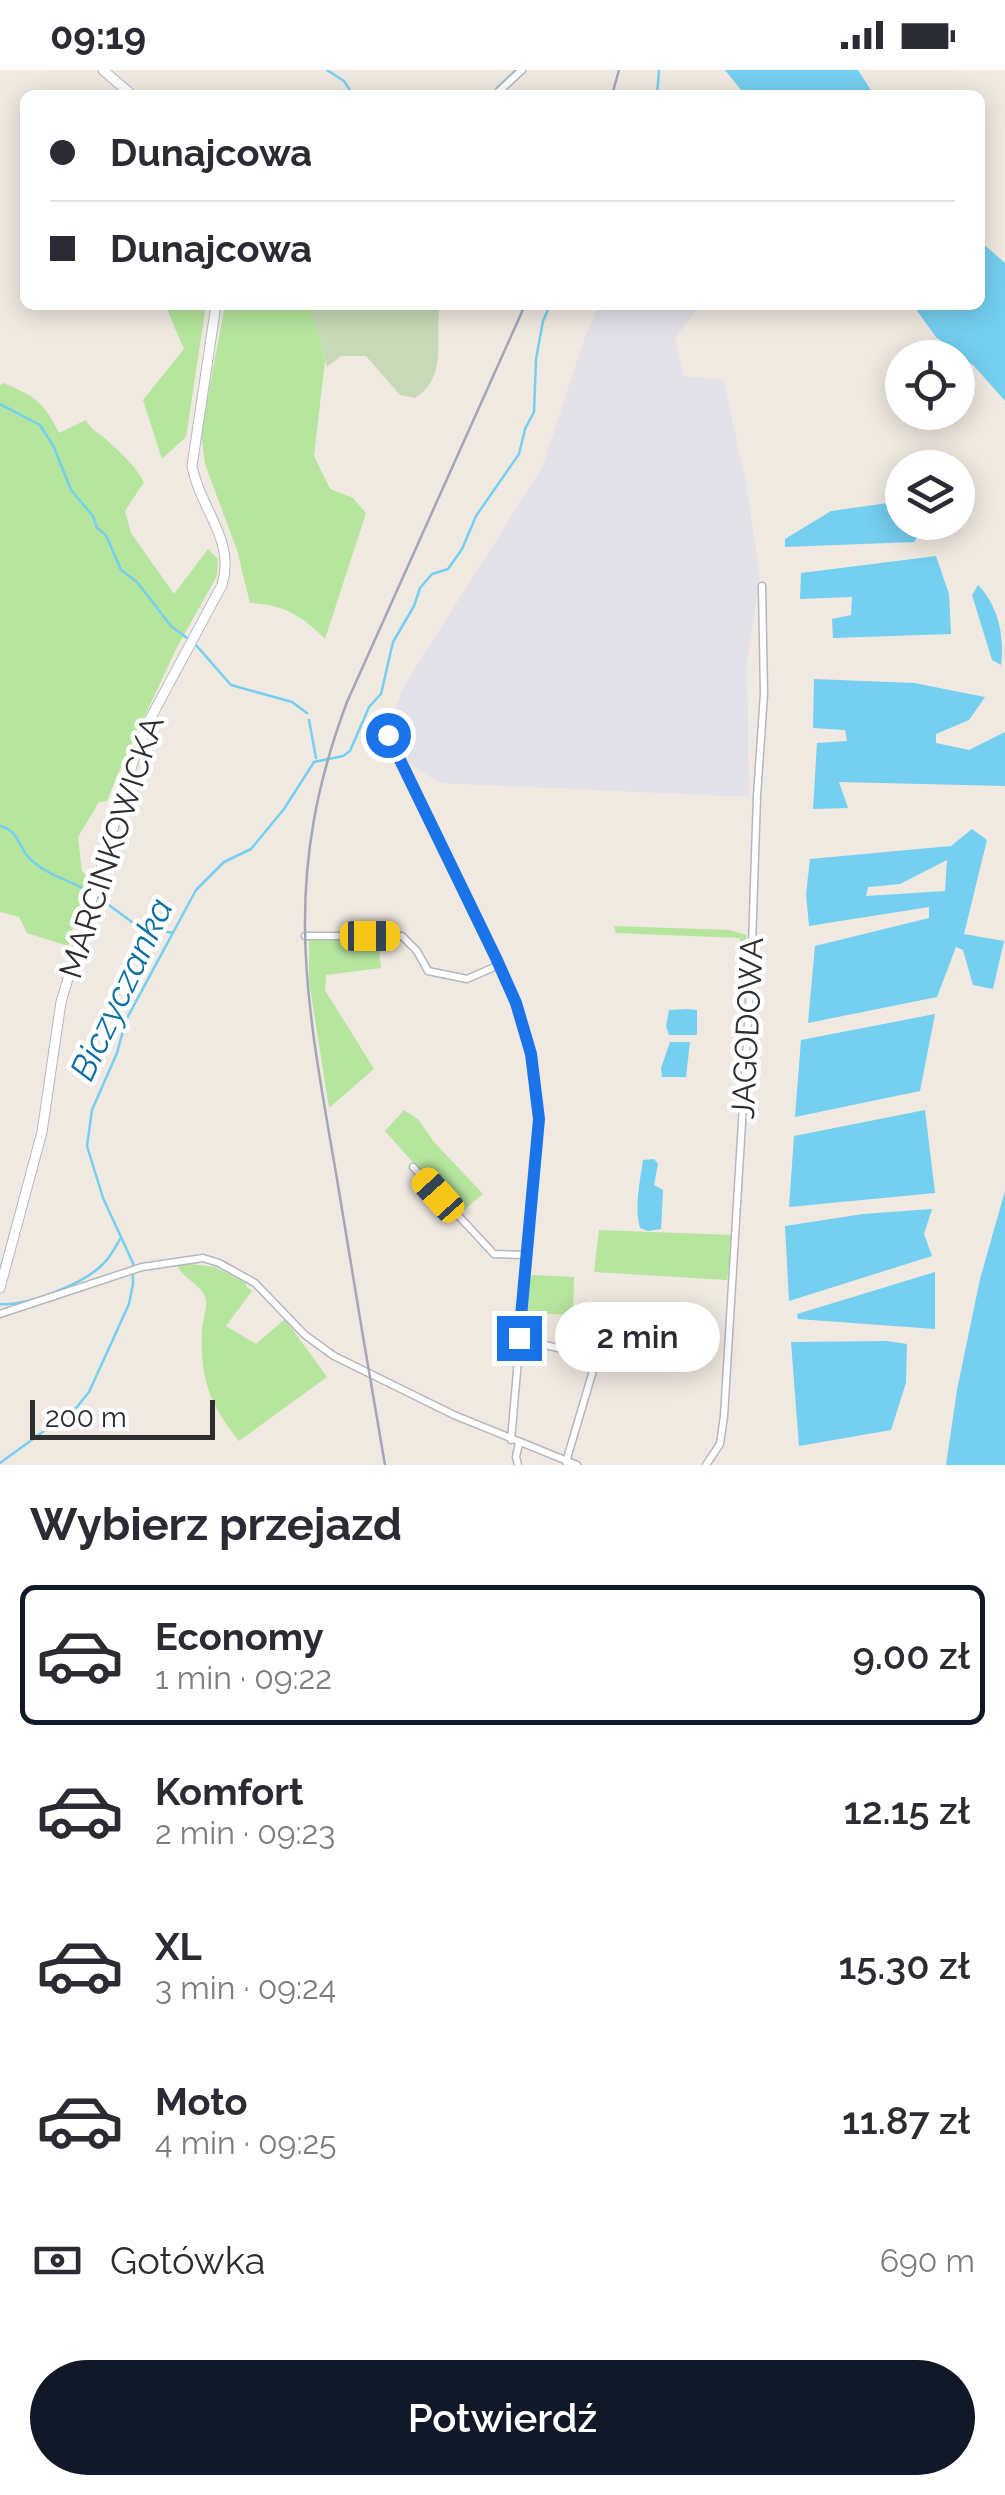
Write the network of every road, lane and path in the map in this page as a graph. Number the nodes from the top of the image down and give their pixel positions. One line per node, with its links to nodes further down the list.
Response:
1 (103, 70): 3 (street)
2 (522, 70): 4 (street)
3 (126, 90)
4 (500, 90)
5 (215, 310): 12 (street, MARCINKOWICKA)
6 (762, 586): 19 (street, JAGODOWA)
7 (380, 723): 9 (street)
8 (305, 936): 9 (street)
9 (499, 965): 11 (street)
10 (414, 1167): 11 (street)
11 (526, 1255): 14 (street)
12 (0, 1288)
13 (0, 1314): 15 (street)
14 (519, 1338): 15 (street); 16 (street)
15 (515, 1441): 16 (street); 17 (street)
16 (566, 1462): 18 (street)
17 (518, 1465)
18 (577, 1465)
19 (706, 1465)

